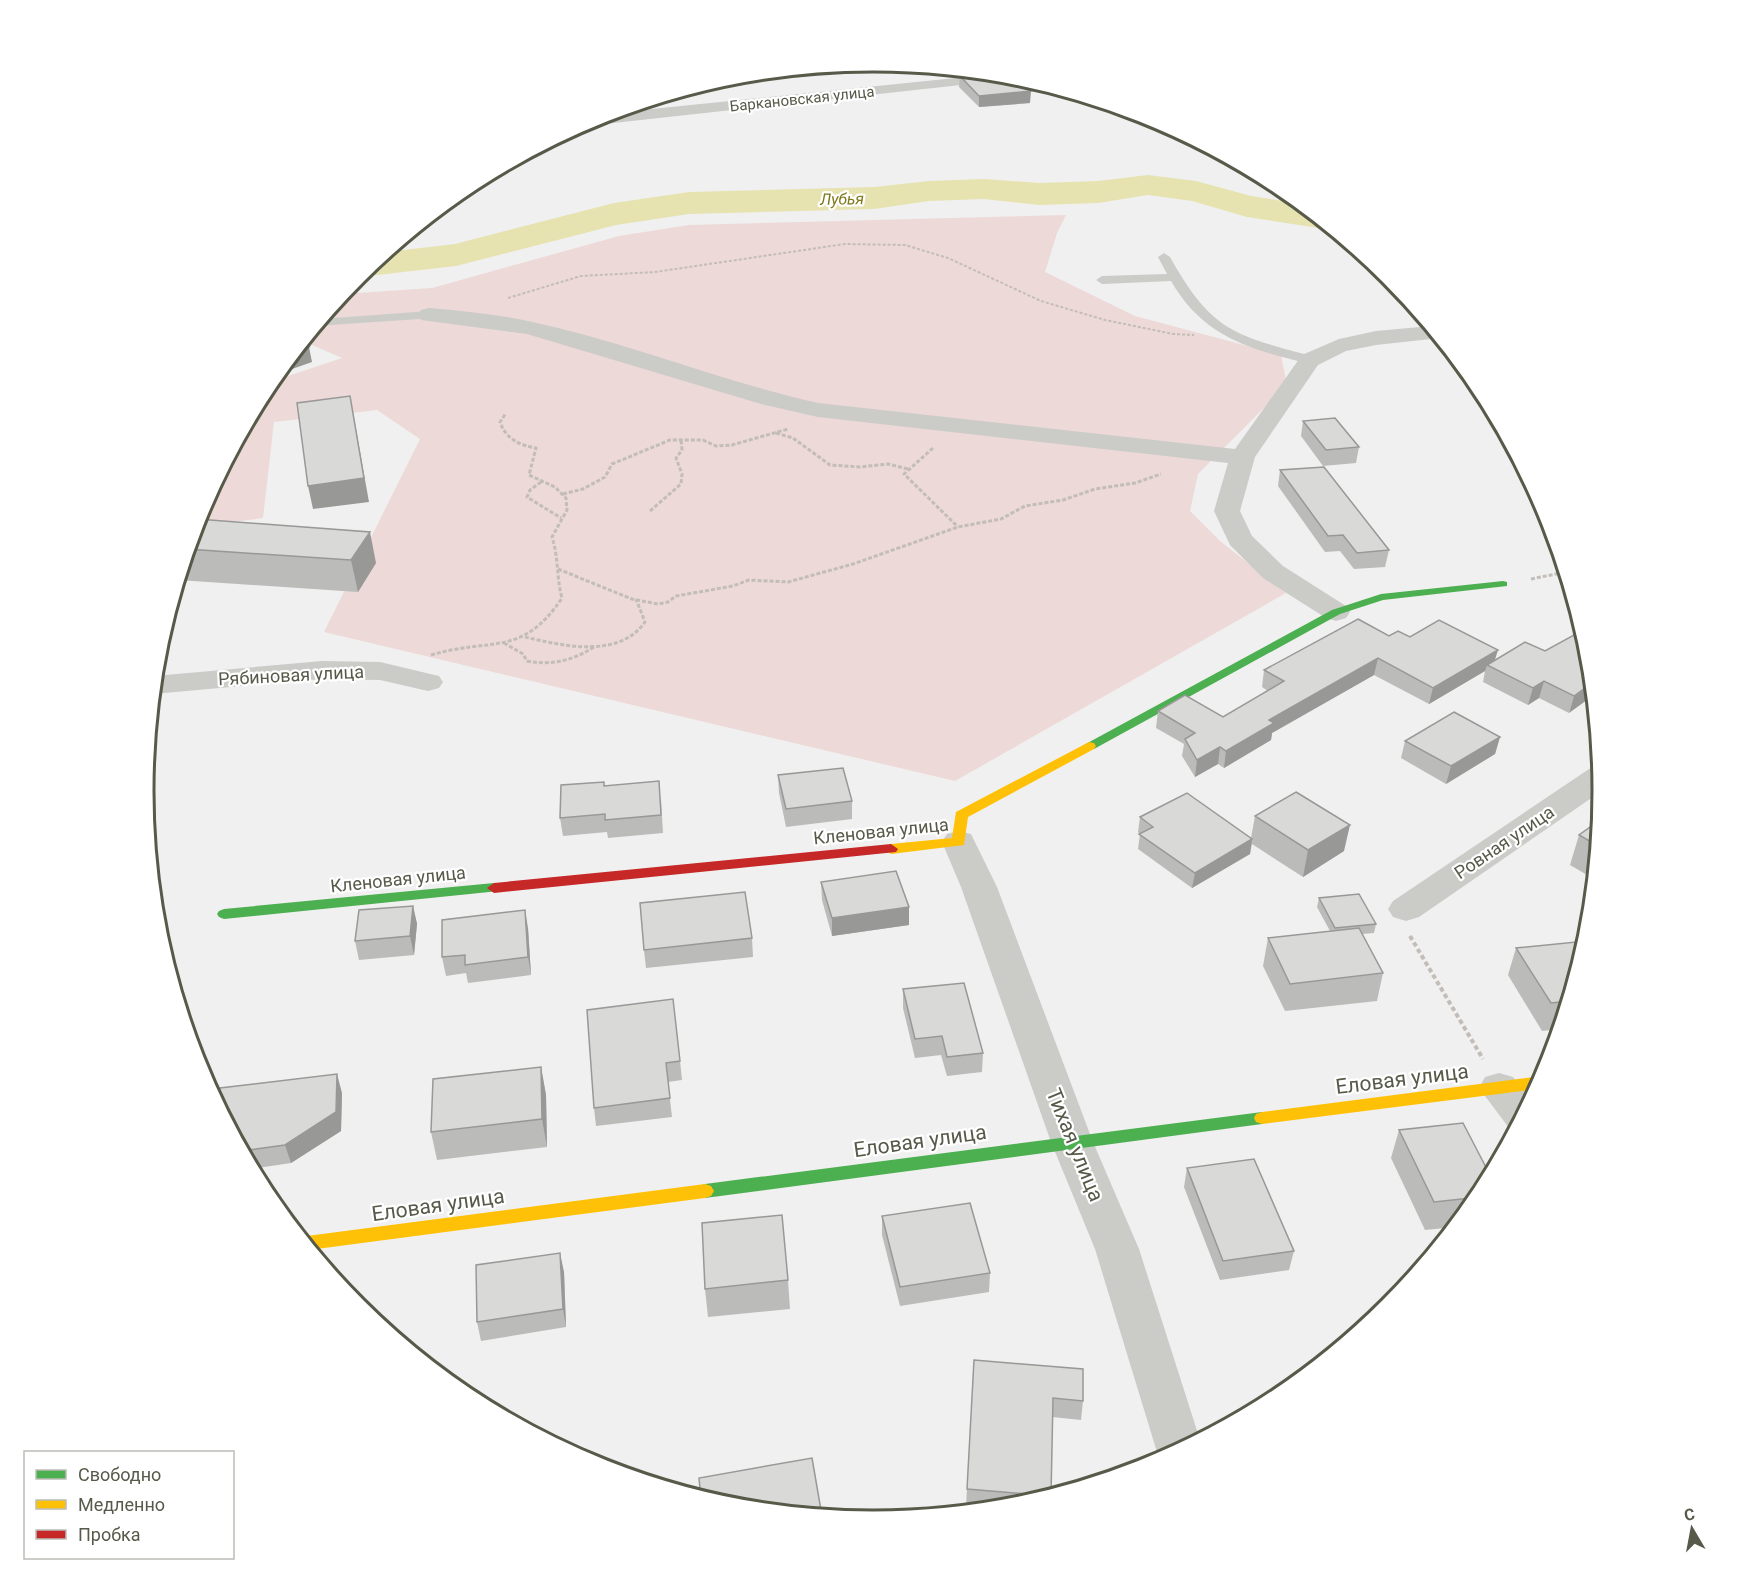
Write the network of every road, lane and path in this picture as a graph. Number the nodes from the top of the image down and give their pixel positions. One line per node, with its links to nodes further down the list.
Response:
1 (979, 80): 2 (street, Баркановская улица)
2 (624, 117)
3 (1164, 257): 4 (lane)
4 (1176, 277): 5 (lane); 11 (lane)
5 (1102, 280)
6 (429, 315): 7 (street); 8 (lane)
7 (466, 316): 10 (path); 12 (street)
8 (328, 322)
9 (1427, 333): 11 (street)
10 (1197, 335)
11 (1310, 360): 17 (street)
12 (820, 410): 14 (street); 15 (path)
13 (506, 413): 20 (path)
14 (946, 424): 17 (street); 18 (path)
15 (776, 432): 16 (path); 18 (path)
16 (681, 440): 21 (path); 22 (path)
17 (1242, 457): 29 (street)
18 (908, 469): 24 (path)
19 (1171, 472): 24 (path)
20 (542, 481): 21 (path); 23 (path)
21 (562, 494): 23 (path)
22 (650, 511)
23 (561, 518): 25 (path)
24 (958, 527): 28 (path)
25 (558, 569): 28 (path); 30 (path)
26 (1558, 573): 27 (path)
27 (1503, 584): 29 (street, Кленовая улица)
28 (636, 599): 32 (path)
29 (1336, 612): 37 (street, Кленовая улица)
30 (524, 637): 31 (path); 32 (path)
31 (504, 643): 32 (path); 33 (path)
32 (594, 647)
33 (442, 651)
34 (428, 682): 35 (street, Рябиновая улица)
35 (162, 684)
36 (1592, 782): 38 (street, Ровная улица)
37 (959, 842): 39 (street, Кленовая улица); 42 (street, Тихая улица)
38 (1406, 909): 41 (path)
39 (224, 914)
40 (1526, 1092): 41 (street, Еловая улица)
41 (1511, 1102): 42 (street, Еловая улица)
42 (1072, 1142): 43 (street, Еловая улица); 44 (street, Тихая улица)
43 (313, 1243)
44 (1177, 1443)

